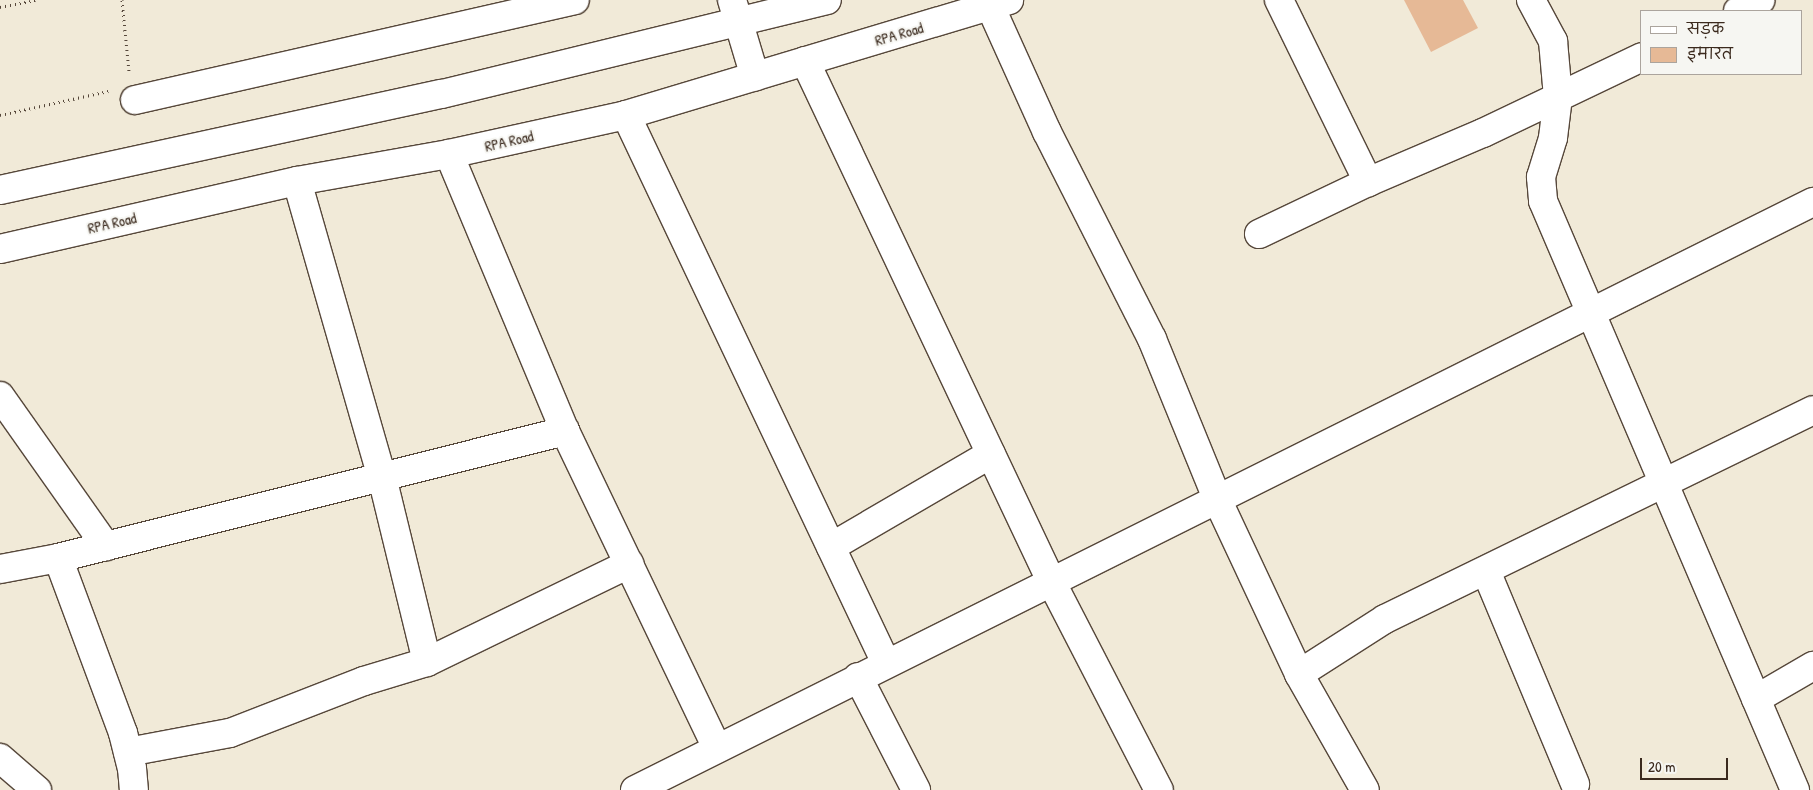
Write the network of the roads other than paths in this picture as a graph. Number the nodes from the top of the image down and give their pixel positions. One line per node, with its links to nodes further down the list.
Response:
1 (575, 0): 10 (street)
2 (828, 0): 6 (street)
3 (1279, 0): 15 (street)
4 (1531, 0): 11 (street)
5 (1000, 4): 8 (street, RPA Road); 27 (street)
6 (735, 12): 9 (street); 16 (street)
7 (1640, 58): 11 (street)
8 (806, 61): 9 (street, RPA Road); 24 (street)
9 (755, 77): 12 (street, RPA Road)
10 (127, 90)
11 (1558, 97): 15 (street); 20 (street)
12 (626, 115): 13 (street, RPA Road); 29 (street)
13 (449, 154): 14 (street, RPA Road); 23 (street)
14 (297, 181): 19 (street, RPA Road); 25 (street)
15 (1368, 182): 18 (street)
16 (0, 190)
17 (1813, 202): 20 (street)
18 (1259, 234)
19 (0, 249)
20 (1592, 313): 26 (street); 27 (street)
21 (0, 396): 28 (street)
22 (1813, 410): 26 (street)
23 (565, 431): 25 (street); 31 (street)
24 (991, 454): 29 (street); 34 (street)
25 (382, 477): 28 (street); 35 (street)
26 (1664, 483): 33 (street); 40 (street)
27 (1218, 501): 34 (street); 38 (street)
28 (106, 546): 30 (street)
29 (831, 547): 36 (street)
30 (58, 558): 32 (street); 42 (street)
31 (629, 564): 35 (street); 41 (street)
32 (0, 569)
33 (1486, 570): 38 (street); 45 (street)
34 (1051, 581): 36 (street); 50 (street)
35 (427, 662): 42 (street)
36 (886, 663): 39 (street)
37 (1813, 666): 40 (street)
38 (1299, 674): 51 (street)
39 (858, 677): 41 (street); 49 (street)
40 (1756, 699): 52 (street)
41 (717, 748): 44 (street)
42 (128, 752): 47 (street)
43 (0, 758): 46 (street)
44 (675, 781): 48 (street)
45 (1575, 784)
46 (36, 790)
47 (134, 790)
48 (635, 790)
49 (916, 790)
50 (1159, 790)
51 (1365, 790)
52 (1795, 790)

